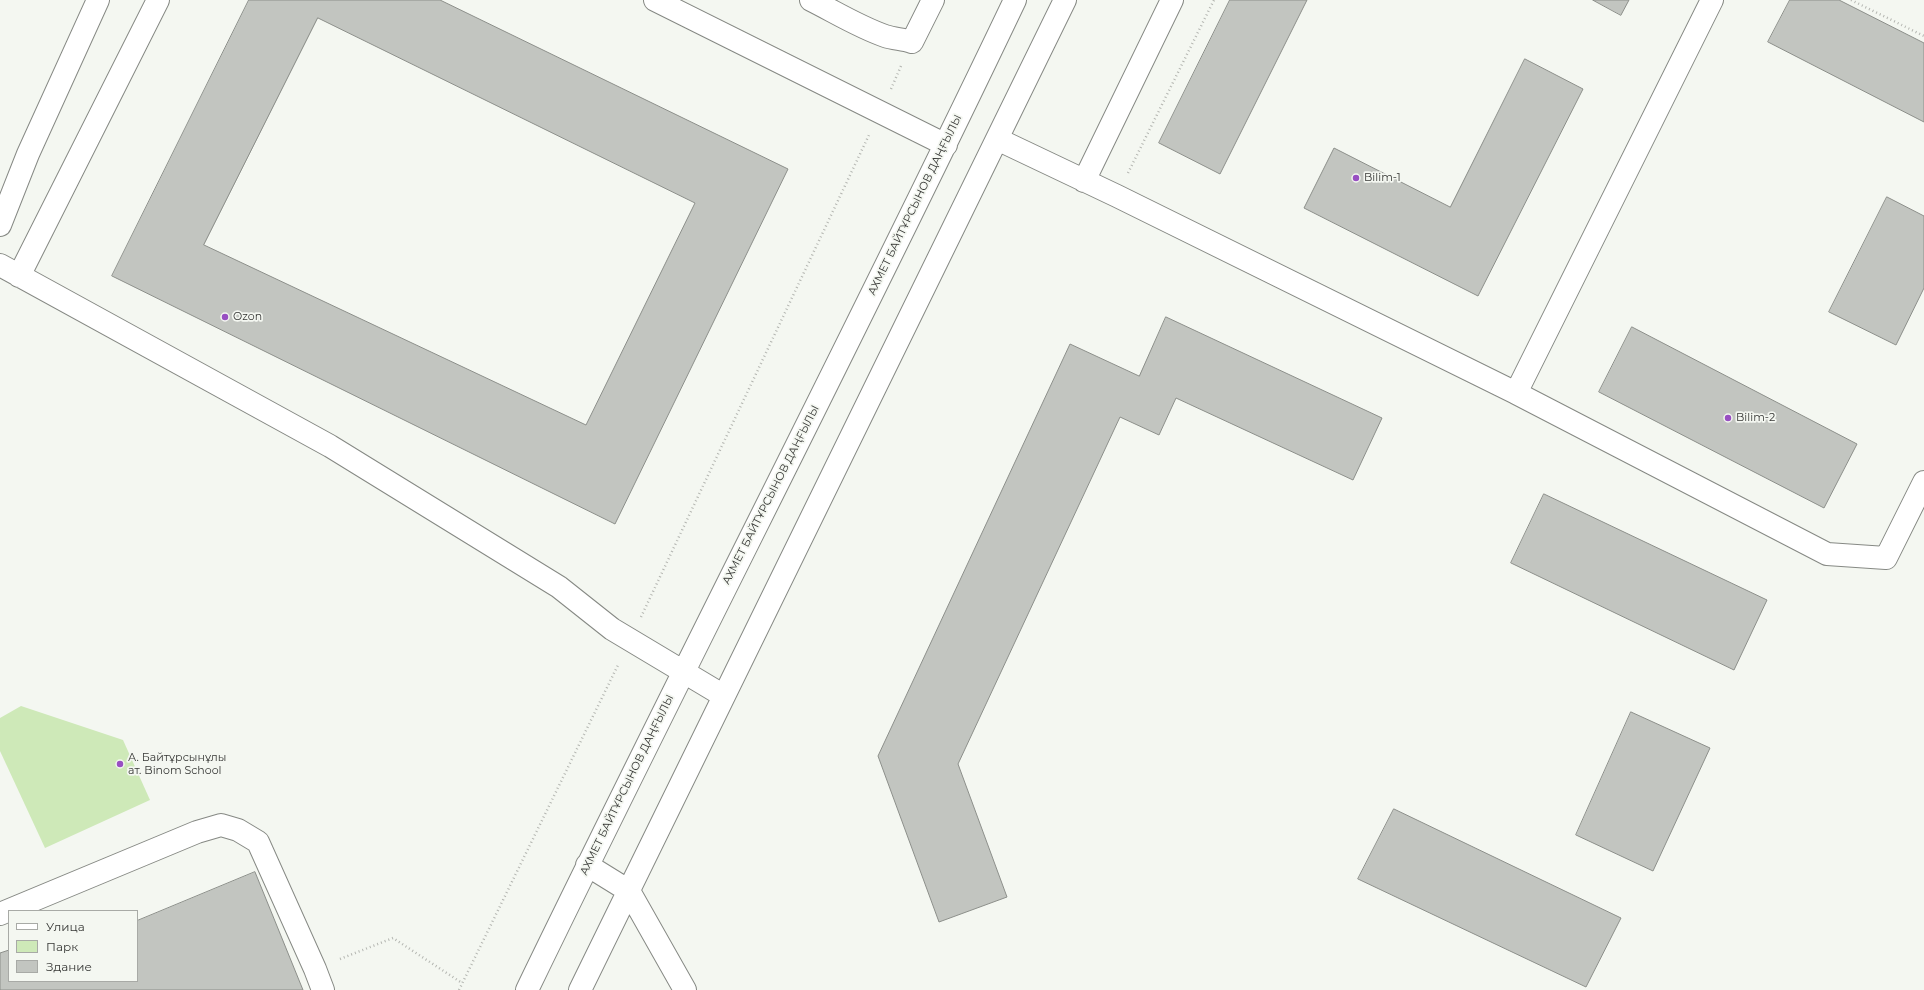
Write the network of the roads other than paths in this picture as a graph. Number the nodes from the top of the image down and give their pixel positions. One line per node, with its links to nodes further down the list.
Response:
1 (98, 0): 13 (street)
2 (158, 0): 15 (street)
3 (655, 0): 11 (street)
4 (811, 0): 5 (street)
5 (933, 0)
6 (1015, 0): 11 (street, АХМЕТ БАЙТҰРСЫНОВ ДАҢҒЫЛЫ)
7 (1065, 0): 10 (street)
8 (1172, 0): 12 (street)
9 (1712, 0): 16 (street)
10 (997, 139): 12 (street); 19 (street)
11 (946, 145): 18 (street, АХМЕТ БАЙТҰРСЫНОВ ДАҢҒЫЛЫ)
12 (1084, 180): 16 (street)
13 (0, 225)
14 (0, 265): 15 (street)
15 (19, 276): 18 (street)
16 (1516, 392): 17 (street)
17 (1924, 482)
18 (683, 672): 19 (street); 20 (street, АХМЕТ БАЙТҰРСЫНОВ ДАҢҒЫЛЫ)
19 (724, 696): 21 (street)
20 (587, 865): 21 (street); 24 (street, АХМЕТ БАЙТҰРСЫНОВ ДАҢҒЫЛЫ)
21 (629, 891): 25 (street); 26 (street)
22 (10, 910): 23 (street)
23 (323, 990)
24 (527, 990)
25 (580, 990)
26 (685, 990)

